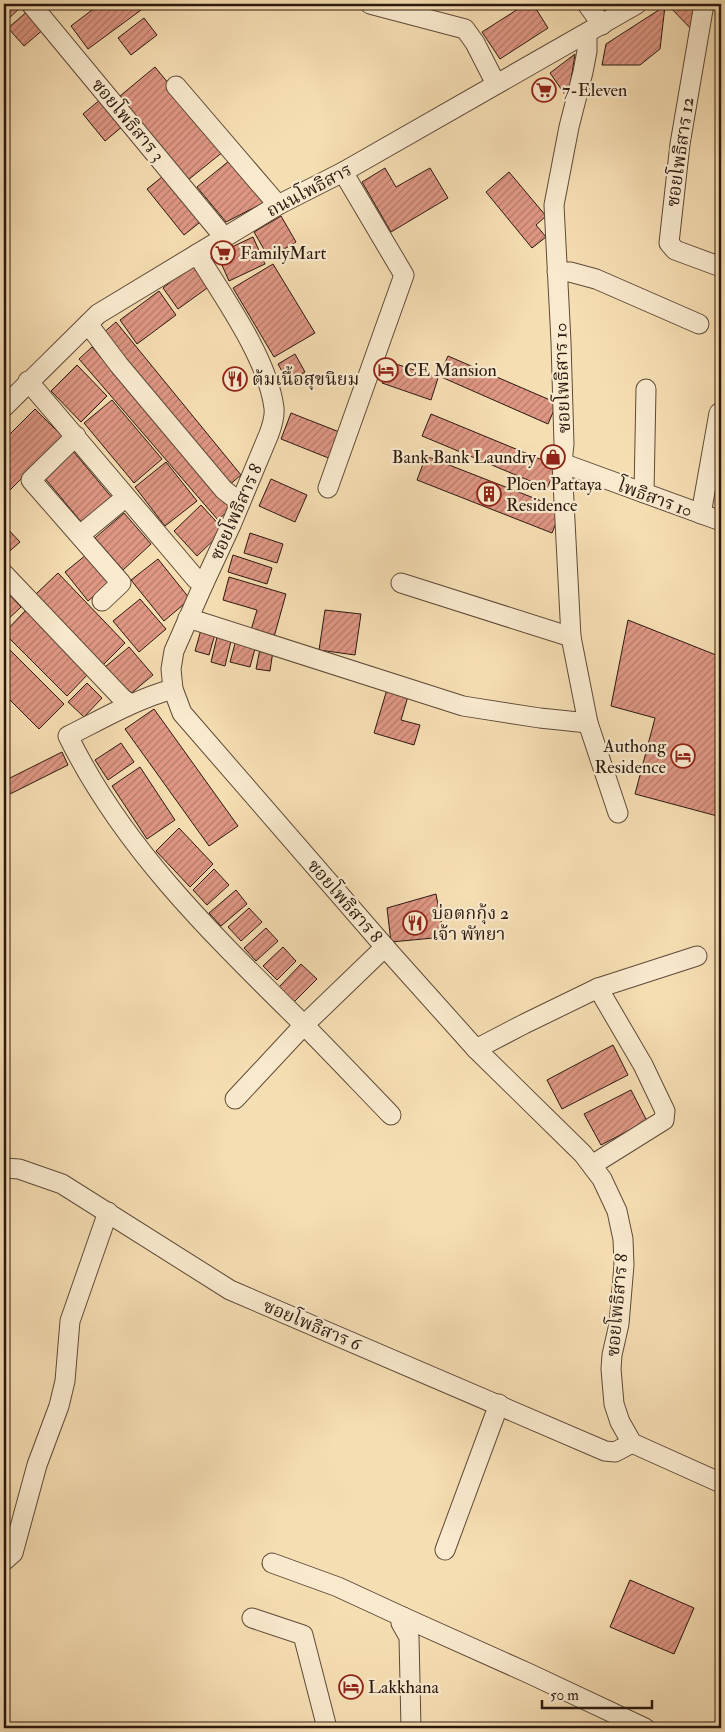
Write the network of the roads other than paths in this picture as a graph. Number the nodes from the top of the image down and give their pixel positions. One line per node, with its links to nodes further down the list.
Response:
1 (31, 4): 11 (street, ซอยโพธิสาร 3)
2 (370, 4): 7 (street)
3 (637, 4): 6 (street, ถนนโพธิสาร)
4 (704, 4): 13 (street, ซอยโพธิสาร 12)
5 (589, 5): 6 (street)
6 (594, 29): 7 (street, ถนนโพธิสาร); 14 (street, ซอยโพธิสาร 10)
7 (496, 84): 9 (street, ถนนโพธิสาร)
8 (176, 86): 10 (street)
9 (342, 172): 10 (street, ถนนโพธิสาร); 23 (street)
10 (278, 205): 11 (street, ถนนโพธิสาร)
11 (224, 236): 12 (street, ถนนโพธิสาร)
12 (197, 254): 15 (street, ถนนโพธิสาร); 26 (street, ซอยโพธิสาร 8)
13 (721, 267)
14 (557, 272): 16 (street); 22 (street, ซอยโพธิสาร 10)
15 (88, 324): 17 (street, ถนนโพธิสาร); 26 (street)
16 (699, 324)
17 (28, 381): 19 (street, ถนนโพธิสาร); 21 (street)
18 (646, 389): 24 (street)
19 (4, 407)
20 (719, 413): 27 (street)
21 (76, 436): 25 (street); 29 (street)
22 (562, 463): 24 (street, โพธิสาร 10); 35 (street, ซอยโพธิสาร 10)
23 (328, 488)
24 (644, 494): 27 (street, โพธิสาร 10)
25 (126, 496): 29 (street); 31 (street)
26 (241, 500): 31 (street, ซอยโพธิสาร 8)
27 (701, 514): 28 (street, โพธิสาร 10)
28 (721, 521)
29 (80, 535): 33 (street)
30 (4, 574): 37 (street)
31 (204, 583): 34 (street, ซอยโพธิสาร 8)
32 (401, 583): 35 (street)
33 (102, 601)
34 (188, 618): 36 (street, ซอยโพธิสาร 8); 38 (street)
35 (571, 637): 38 (street, ซอยโพธิสาร 10)
36 (173, 689): 37 (street); 40 (street, ซอยโพธิสาร 8)
37 (130, 704): 43 (street)
38 (588, 724): 39 (street, ซอยโพธิสาร 10)
39 (618, 813)
40 (385, 946): 43 (street); 44 (street, ซอยโพธิสาร 8)
41 (697, 956): 42 (street)
42 (598, 988): 44 (street); 47 (street)
43 (304, 1025): 45 (street); 46 (street)
44 (476, 1049): 47 (street, ซอยโพธิสาร 8)
45 (235, 1099)
46 (391, 1115)
47 (592, 1165): 51 (street, ซอยโพธิสาร 8)
48 (4, 1168): 49 (street, ซอยโพธิสาร 6)
49 (108, 1212): 50 (street, ซอยโพธิสาร 6); 54 (street)
50 (499, 1404): 51 (street, ซอยโพธิสาร 6); 53 (street)
51 (632, 1442): 52 (street)
52 (721, 1483)
53 (445, 1550)
54 (4, 1561)
55 (272, 1563): 56 (street)
56 (403, 1617): 59 (street); 60 (street)
57 (252, 1618): 58 (street)
58 (327, 1728)
59 (411, 1728)
60 (645, 1728)

